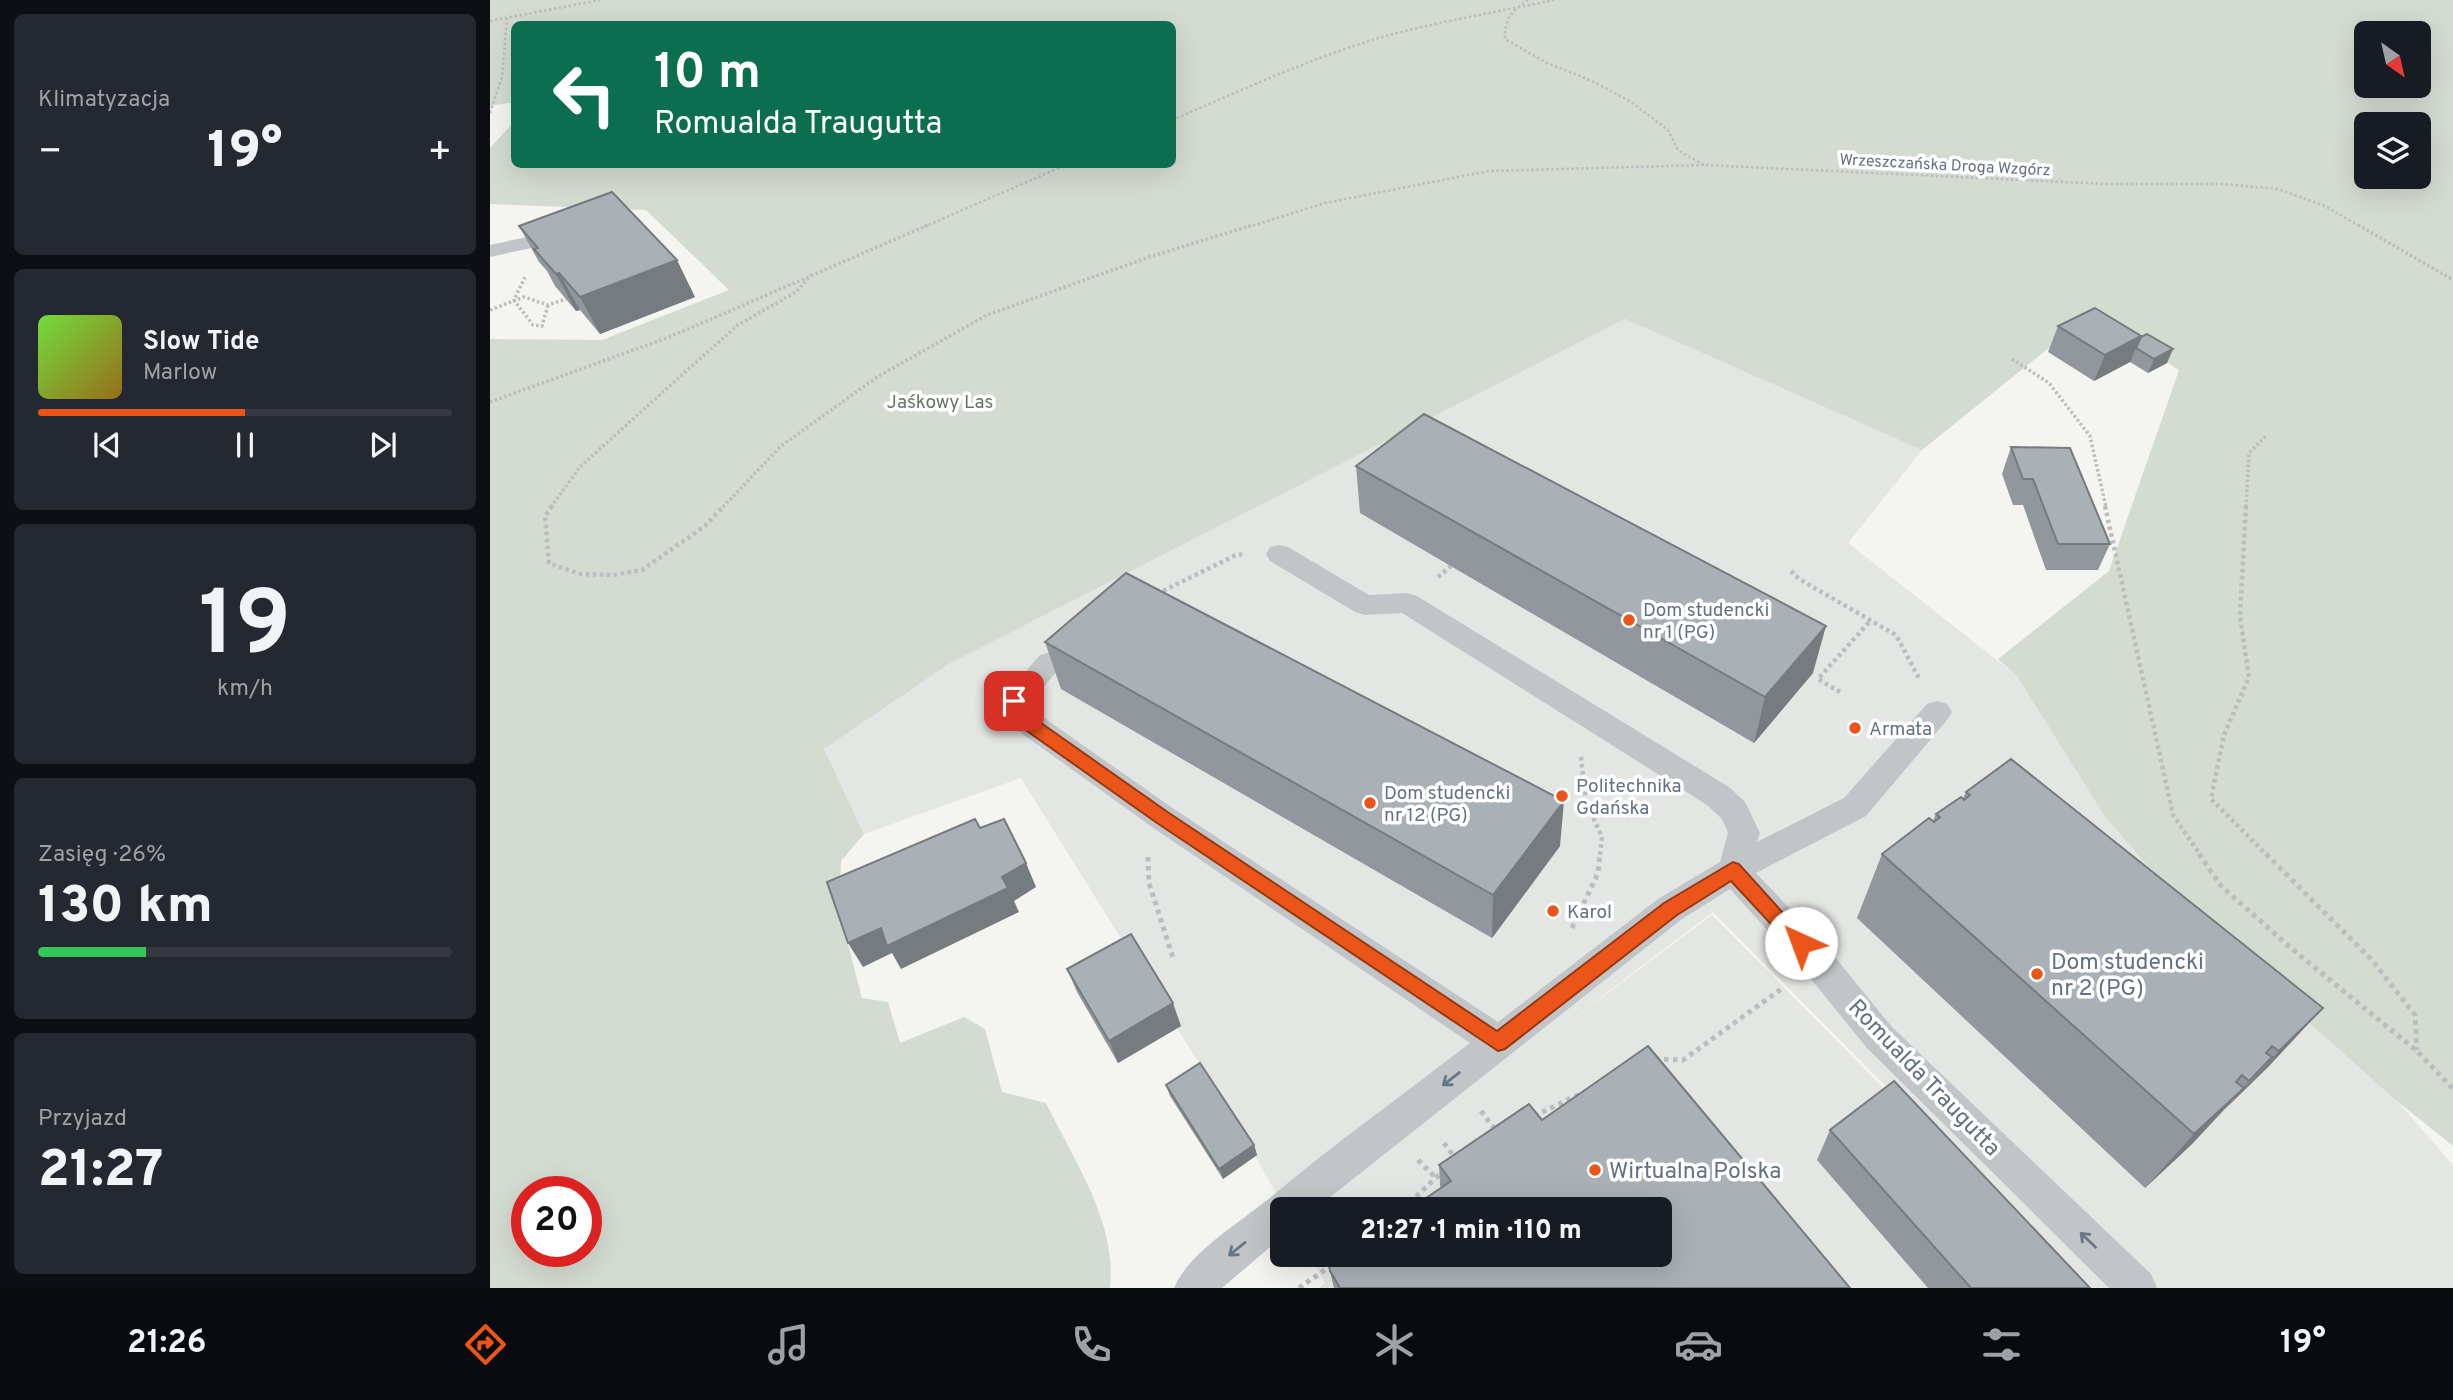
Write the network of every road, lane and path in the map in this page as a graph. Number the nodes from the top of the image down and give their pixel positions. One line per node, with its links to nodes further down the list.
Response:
1 (600, 0): 5 (path)
2 (1528, 0): 4 (path)
3 (1554, 0): 4 (path)
4 (1512, 9): 8 (path); 9 (path)
5 (507, 19): 6 (path); 7 (path)
6 (490, 21)
7 (491, 109)
8 (1176, 118)
9 (1704, 165): 13 (path, Wrzeszczańska Droga Wzgórz); 14 (path, Wrzeszczańska Droga Wzgórz)
10 (1059, 168): 13 (path)
11 (579, 241): 12 (lane)
12 (490, 250)
13 (812, 274): 20 (path)
14 (2453, 280)
15 (566, 299): 16 (path)
16 (548, 305): 17 (path); 18 (path)
17 (490, 310)
18 (542, 326)
19 (2012, 359): 36 (path)
20 (490, 402)
21 (2267, 435): 36 (path)
22 (1279, 554): 24 (path); 28 (lane)
23 (1791, 571): 25 (path)
24 (1153, 596)
25 (1871, 621): 27 (path); 29 (path)
26 (1050, 663): 30 (lane)
27 (1840, 692)
28 (1574, 708): 31 (lane); 32 (path)
29 (1937, 712): 31 (lane)
30 (1163, 818): 33 (path); 35 (lane)
31 (1733, 870): 35 (lane); 54 (lane, Romualda Traugutta, one-way to 31)
32 (1566, 939)
33 (1174, 961)
34 (1782, 989): 37 (path)
35 (1498, 1042): 48 (lane, one-way to 48)
36 (2417, 1051): 39 (path)
37 (1646, 1058)
38 (1590, 1088): 41 (path)
39 (2453, 1089)
40 (1488, 1120): 43 (path)
41 (1521, 1122)
42 (1509, 1128): 43 (path)
43 (1497, 1133): 44 (path)
44 (1488, 1140)
45 (1443, 1142): 47 (path)
46 (1468, 1155): 47 (path)
47 (1458, 1162): 49 (path)
48 (1301, 1197)
49 (1415, 1197)
50 (1270, 1221): 52 (lane, one-way to 52)
51 (1330, 1267): 53 (path)
52 (1194, 1288)
53 (1300, 1288)
54 (2137, 1288)

